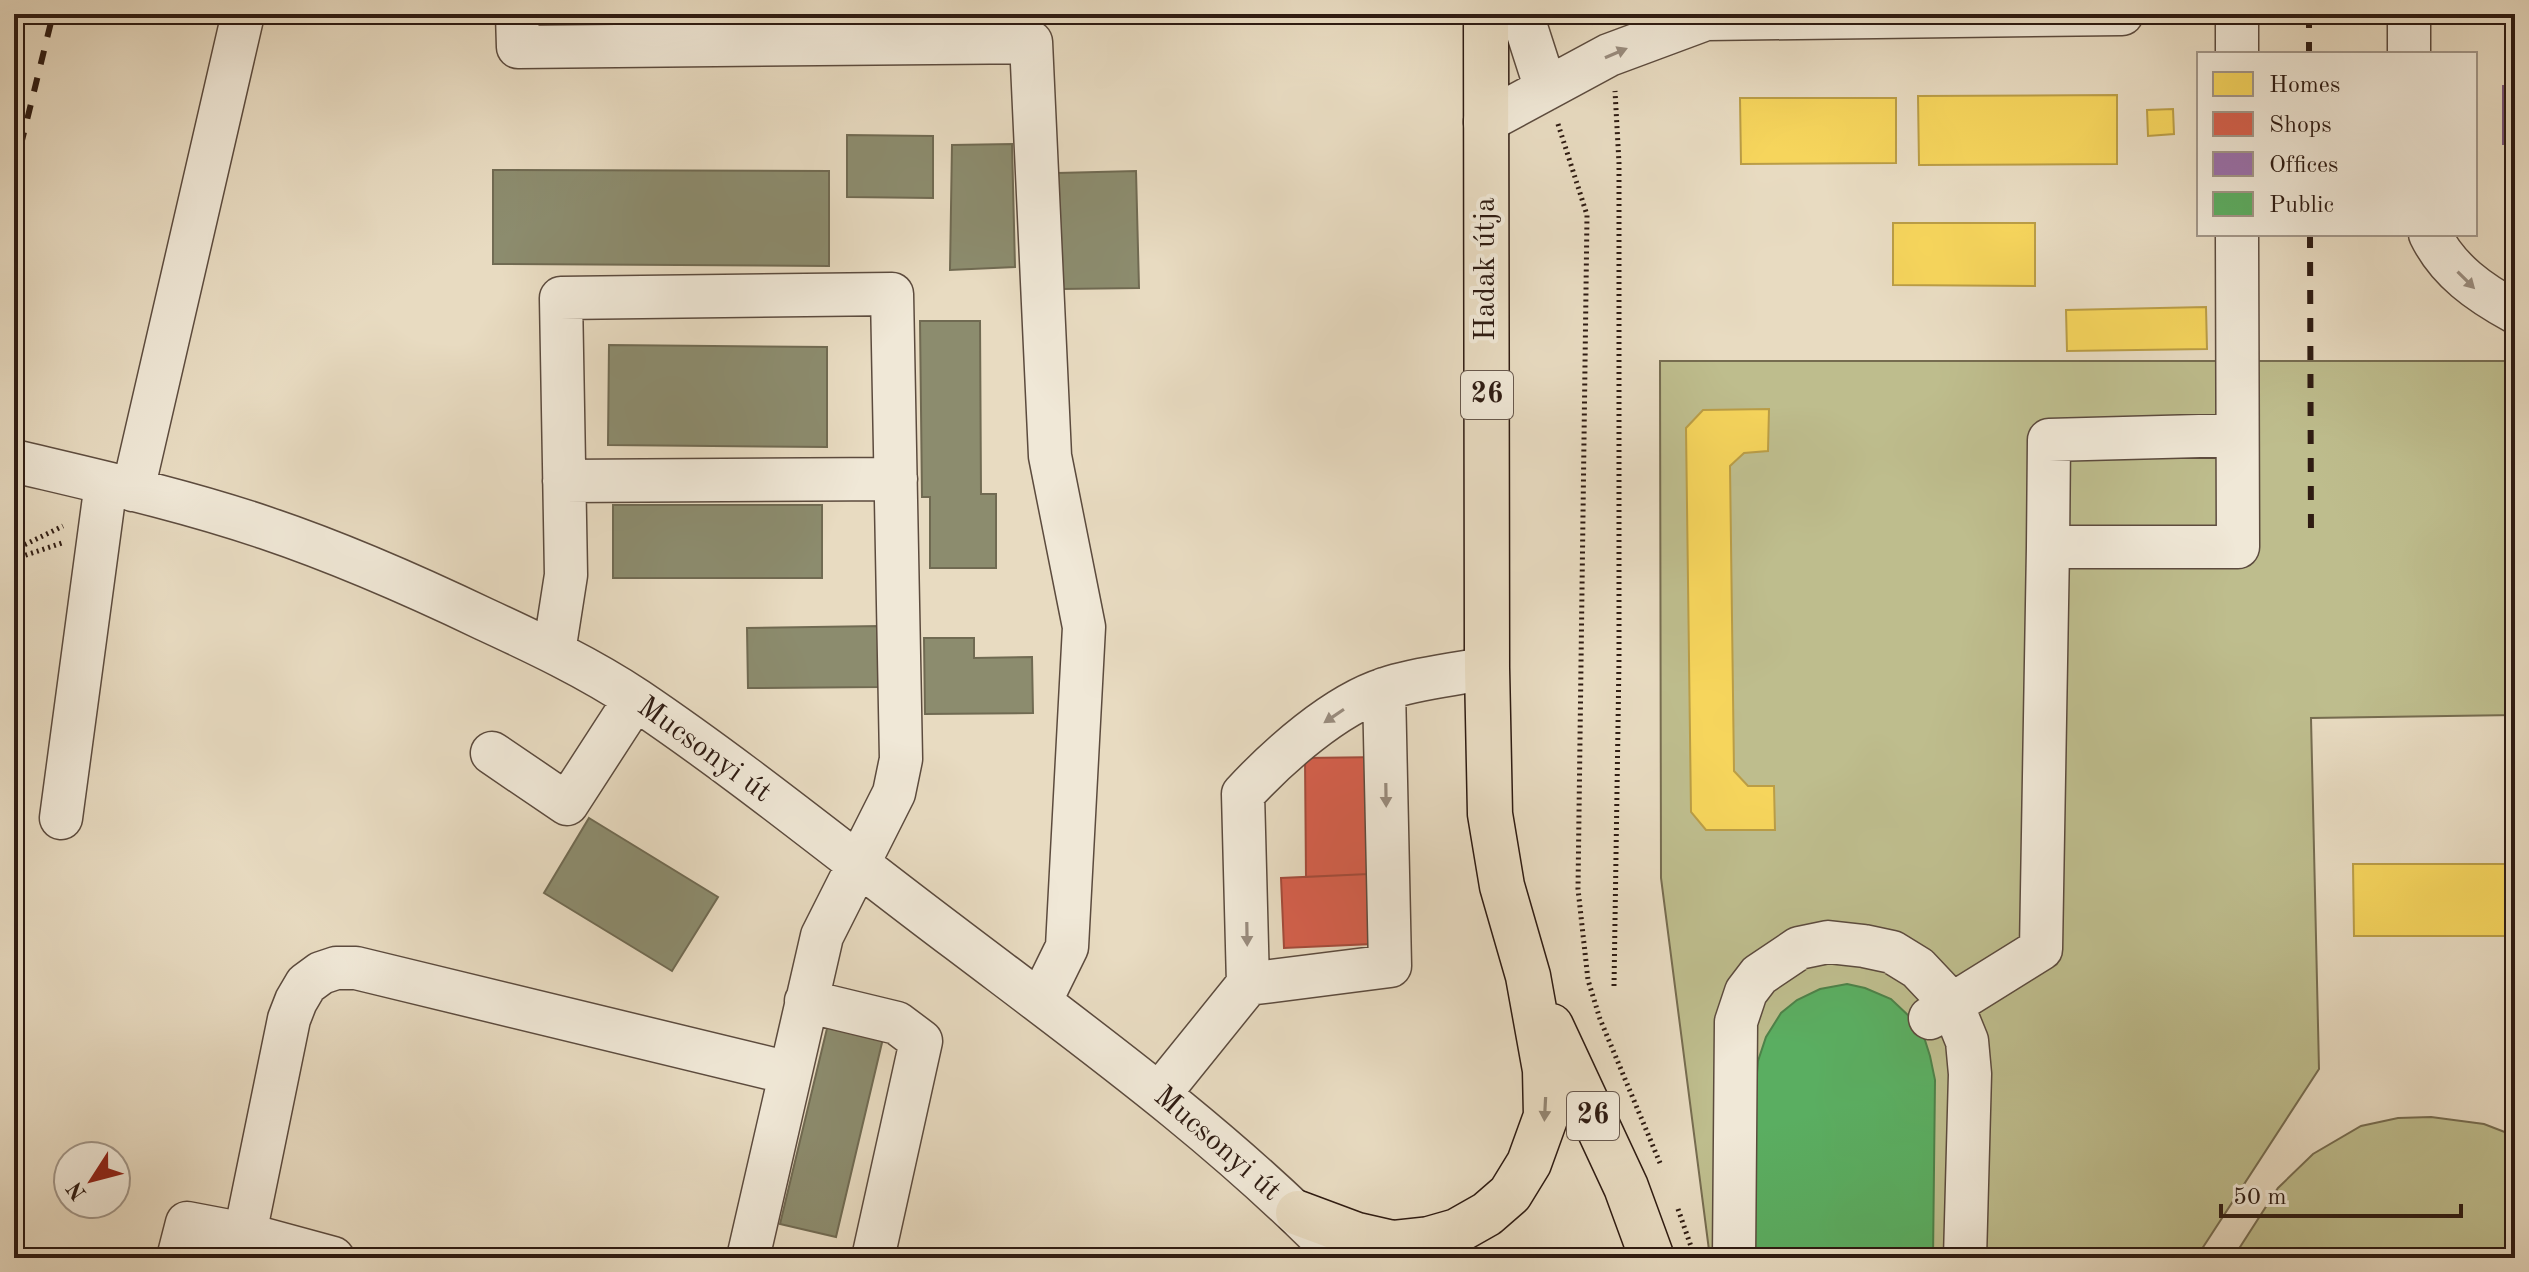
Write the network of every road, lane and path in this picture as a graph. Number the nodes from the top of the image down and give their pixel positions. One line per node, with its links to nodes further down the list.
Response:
1 (243, 14): 23 (street)
2 (517, 14): 10 (street)
3 (1486, 14): 15 (main road, Hadak útja / 26)
4 (1527, 14): 14 (street)
5 (1589, 14): 13 (path)
6 (2122, 14): 9 (street)
7 (2237, 14): 11 (street)
8 (2409, 14): 12 (street)
9 (1702, 16): 13 (street, one-way to 9)
10 (1031, 28): 38 (street)
11 (2237, 52)
12 (2409, 52)
13 (1609, 55): 14 (street); 36 (path)
14 (1546, 89): 15 (street); 40 (path)
15 (1485, 122): 28 (main road, Hadak útja / 26)
16 (2237, 236): 19 (street)
17 (2431, 236): 18 (street, one-way to 18)
18 (2515, 312)
19 (2237, 435): 24 (street); 24 (street)
20 (14, 461): 23 (street, Mucsonyi út)
21 (896, 479): 22 (street); 22 (street); 33 (street)
22 (564, 481): 27 (street)
23 (110, 502): 25 (path); 26 (path); 27 (street, Mucsonyi út); 32 (street)
24 (2048, 547): 39 (street)
25 (14, 550)
26 (14, 559)
27 (554, 652): 30 (street, Mucsonyi út)
28 (1487, 668): 29 (street); 34 (main road, 26)
29 (1384, 689): 35 (street, one-way to 35); 35 (street, one-way to 35)
30 (635, 699): 31 (street); 33 (street, Mucsonyi út)
31 (492, 753)
32 (61, 818)
33 (858, 865): 37 (street); 38 (street, Mucsonyi út)
34 (1528, 976): 43 (main road, one-way to 43); 50 (main road, 26)
35 (1248, 984): 42 (street)
36 (1614, 986)
37 (806, 1001): 41 (street); 48 (street)
38 (1040, 1002): 42 (street, Mucsonyi út)
39 (1941, 1011): 51 (street); 52 (street)
40 (1617, 1059)
41 (789, 1073): 44 (street); 47 (street)
42 (1160, 1093): 43 (street, Mucsonyi út)
43 (1298, 1213): 49 (street, Mucsonyi út)
44 (245, 1234): 45 (street); 46 (street)
45 (178, 1258)
46 (333, 1258)
47 (748, 1258)
48 (873, 1258)
49 (1341, 1258)
50 (1652, 1258)
51 (1734, 1258)
52 (1965, 1258)

